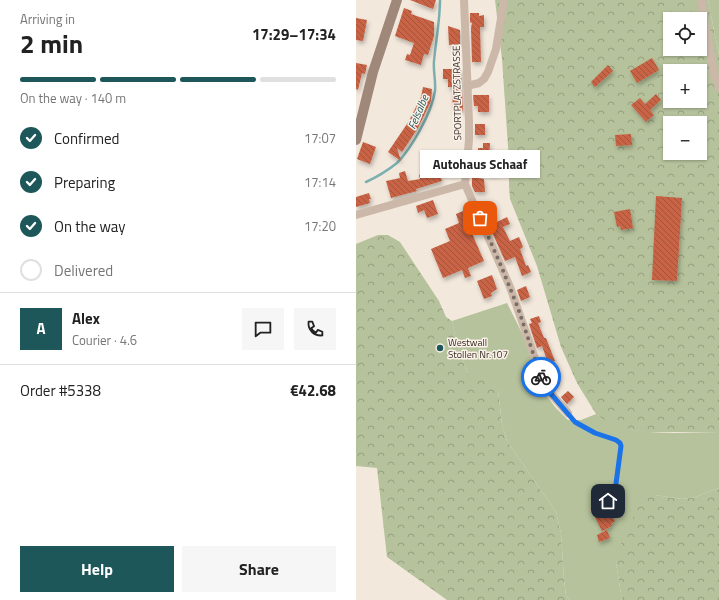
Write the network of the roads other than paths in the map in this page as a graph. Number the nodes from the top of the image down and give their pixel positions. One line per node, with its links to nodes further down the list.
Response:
1 (397, 0): 7 (main road)
2 (464, 0): 5 (street, SPORTPLATZSTRASSE)
3 (504, 0): 5 (street)
4 (701, 0): 6 (street)
5 (467, 86): 8 (street, SPORTPLATZSTRASSE)
6 (719, 88)
7 (356, 140)
8 (465, 184): 9 (street); 10 (street)
9 (356, 215)
10 (568, 414): 11 (lane)
11 (591, 510)

